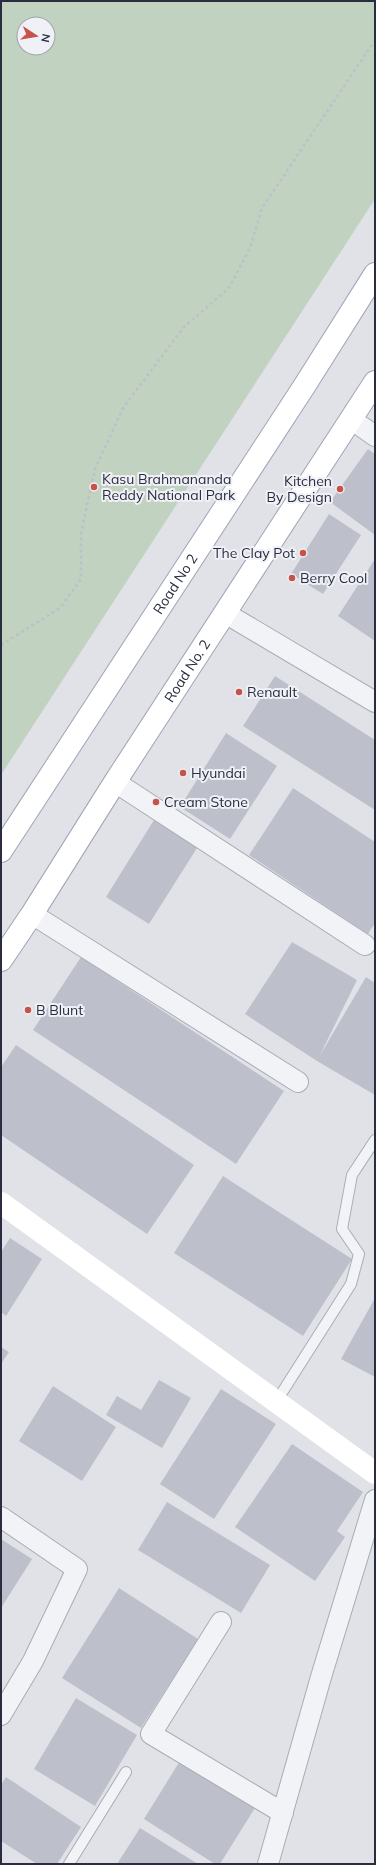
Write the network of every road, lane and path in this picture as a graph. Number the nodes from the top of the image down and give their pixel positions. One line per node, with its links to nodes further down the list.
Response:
1 (375, 40): 7 (path)
2 (375, 274): 10 (main road, Road No 2)
3 (375, 382): 4 (main road, Road No. 2)
4 (351, 419): 5 (street); 6 (main road, Road No. 2)
5 (375, 436)
6 (225, 613): 8 (street); 9 (main road, Road No. 2)
7 (1, 645)
8 (375, 702)
9 (115, 782): 11 (main road, Road No. 2); 12 (street)
10 (1, 851)
11 (32, 914): 13 (main road, Road No. 2); 14 (street)
12 (366, 945)
13 (1, 960)
14 (298, 1082)
15 (375, 1140): 17 (lane)
16 (1, 1203): 17 (main road)
17 (276, 1402): 18 (main road)
18 (375, 1473)
19 (375, 1500): 24 (street)
20 (1, 1517): 22 (street)
21 (221, 1622): 24 (street)
22 (1, 1715)
23 (126, 1772): 25 (lane)
24 (282, 1813): 26 (street)
25 (69, 1864)
26 (268, 1864)

